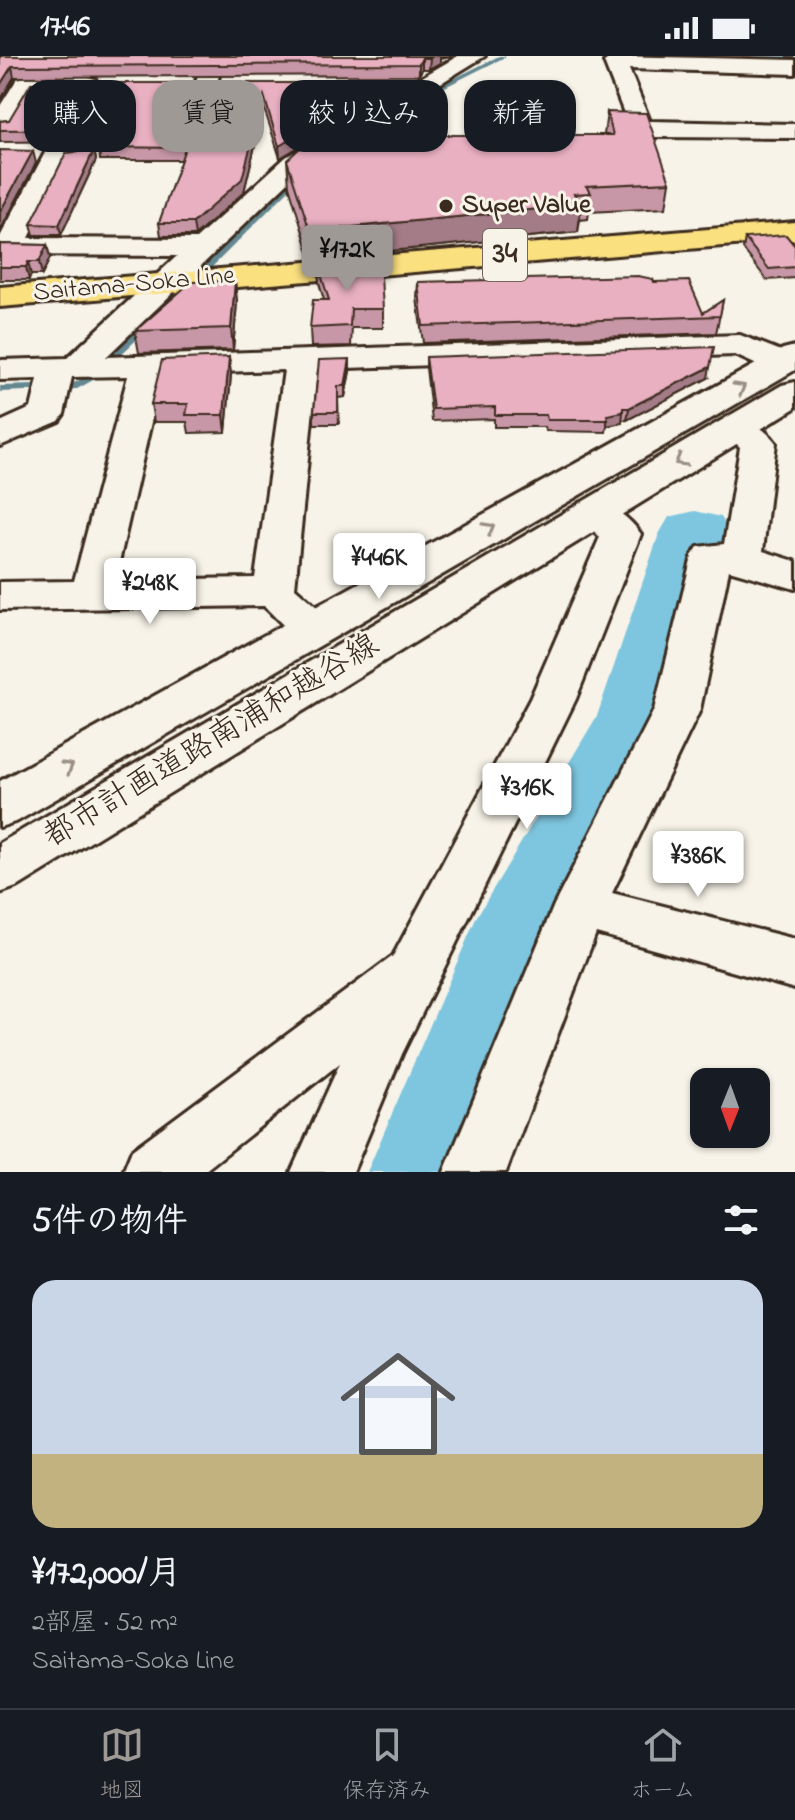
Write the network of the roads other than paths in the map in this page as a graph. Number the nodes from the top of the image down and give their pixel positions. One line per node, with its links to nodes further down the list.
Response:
1 (474, 56): 7 (street)
2 (795, 67): 9 (street)
3 (212, 68): 5 (street); 6 (street)
4 (100, 74): 8 (street)
5 (184, 74)
6 (229, 80)
7 (433, 80)
8 (0, 125)
9 (795, 131)
10 (68, 152): 13 (street)
11 (312, 152): 14 (street)
12 (795, 231): 15 (main road, Saitama-Soka Line / 34)
13 (6, 246): 14 (street)
14 (201, 248): 15 (street)
15 (171, 282): 16 (main road, Saitama-Soka Line / 34); 19 (street)
16 (0, 297)
17 (302, 360): 18 (street); 21 (street); 29 (street)
18 (147, 366): 19 (street); 30 (street)
19 (66, 368): 20 (street); 23 (street)
20 (0, 370)
21 (791, 371): 24 (street, 都市計画道路南浦和越谷線); 32 (street, 都市計画道路南浦和越谷線, one-way to 21)
22 (0, 407): 23 (street)
23 (47, 414): 25 (street)
24 (736, 428): 26 (street, 都市計画道路南浦和越谷線, one-way to 26); 27 (street)
25 (0, 435)
26 (593, 512): 34 (street, 都市計画道路南浦和越谷線); 37 (street)
27 (742, 558): 28 (street); 35 (street)
28 (795, 575)
29 (274, 592): 30 (street); 32 (street)
30 (91, 595): 31 (street)
31 (0, 596)
32 (312, 627): 33 (street, 都市計画道路南浦和越谷線, one-way to 32)
33 (0, 806)
34 (0, 870)
35 (580, 905): 36 (street); 40 (street)
36 (795, 964)
37 (415, 969): 38 (street); 39 (street)
38 (154, 1172)
39 (322, 1172)
40 (475, 1172)

